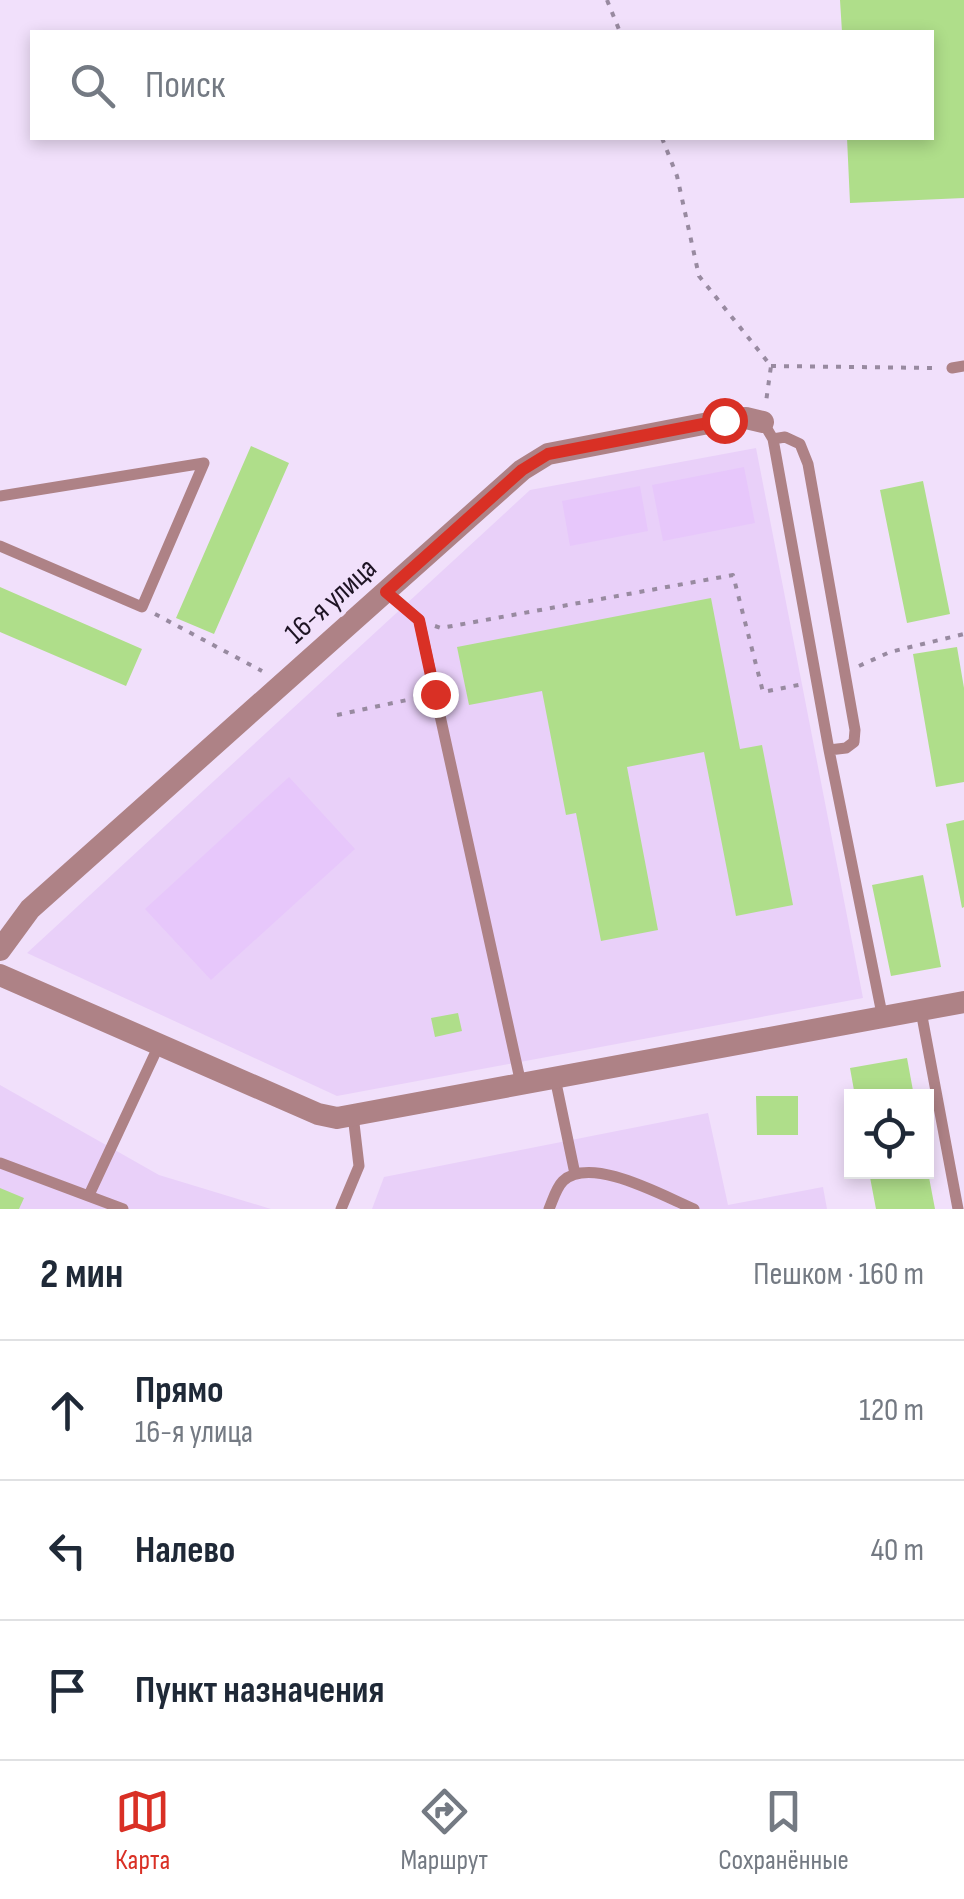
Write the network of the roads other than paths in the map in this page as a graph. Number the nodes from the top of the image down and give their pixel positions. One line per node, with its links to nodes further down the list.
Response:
1 (768, 431): 4 (street, 16-я улица); 5 (lane); 5 (lane)
2 (0, 496): 3 (lane)
3 (0, 546)
4 (386, 592): 6 (street, 16-я улица); 13 (lane)
5 (829, 750): 10 (lane)
6 (0, 950)
7 (0, 974): 11 (street)
8 (964, 1002): 9 (street)
9 (921, 1011): 10 (street); 22 (lane)
10 (883, 1018): 12 (street)
11 (159, 1045): 14 (street); 17 (lane)
12 (554, 1078): 13 (street); 16 (lane)
13 (522, 1084): 14 (street)
14 (353, 1115): 19 (lane)
15 (0, 1163): 17 (lane)
16 (575, 1174): 20 (lane); 21 (lane)
17 (88, 1195): 18 (lane)
18 (123, 1209)
19 (341, 1209)
20 (549, 1209)
21 (694, 1209)
22 (958, 1209)

